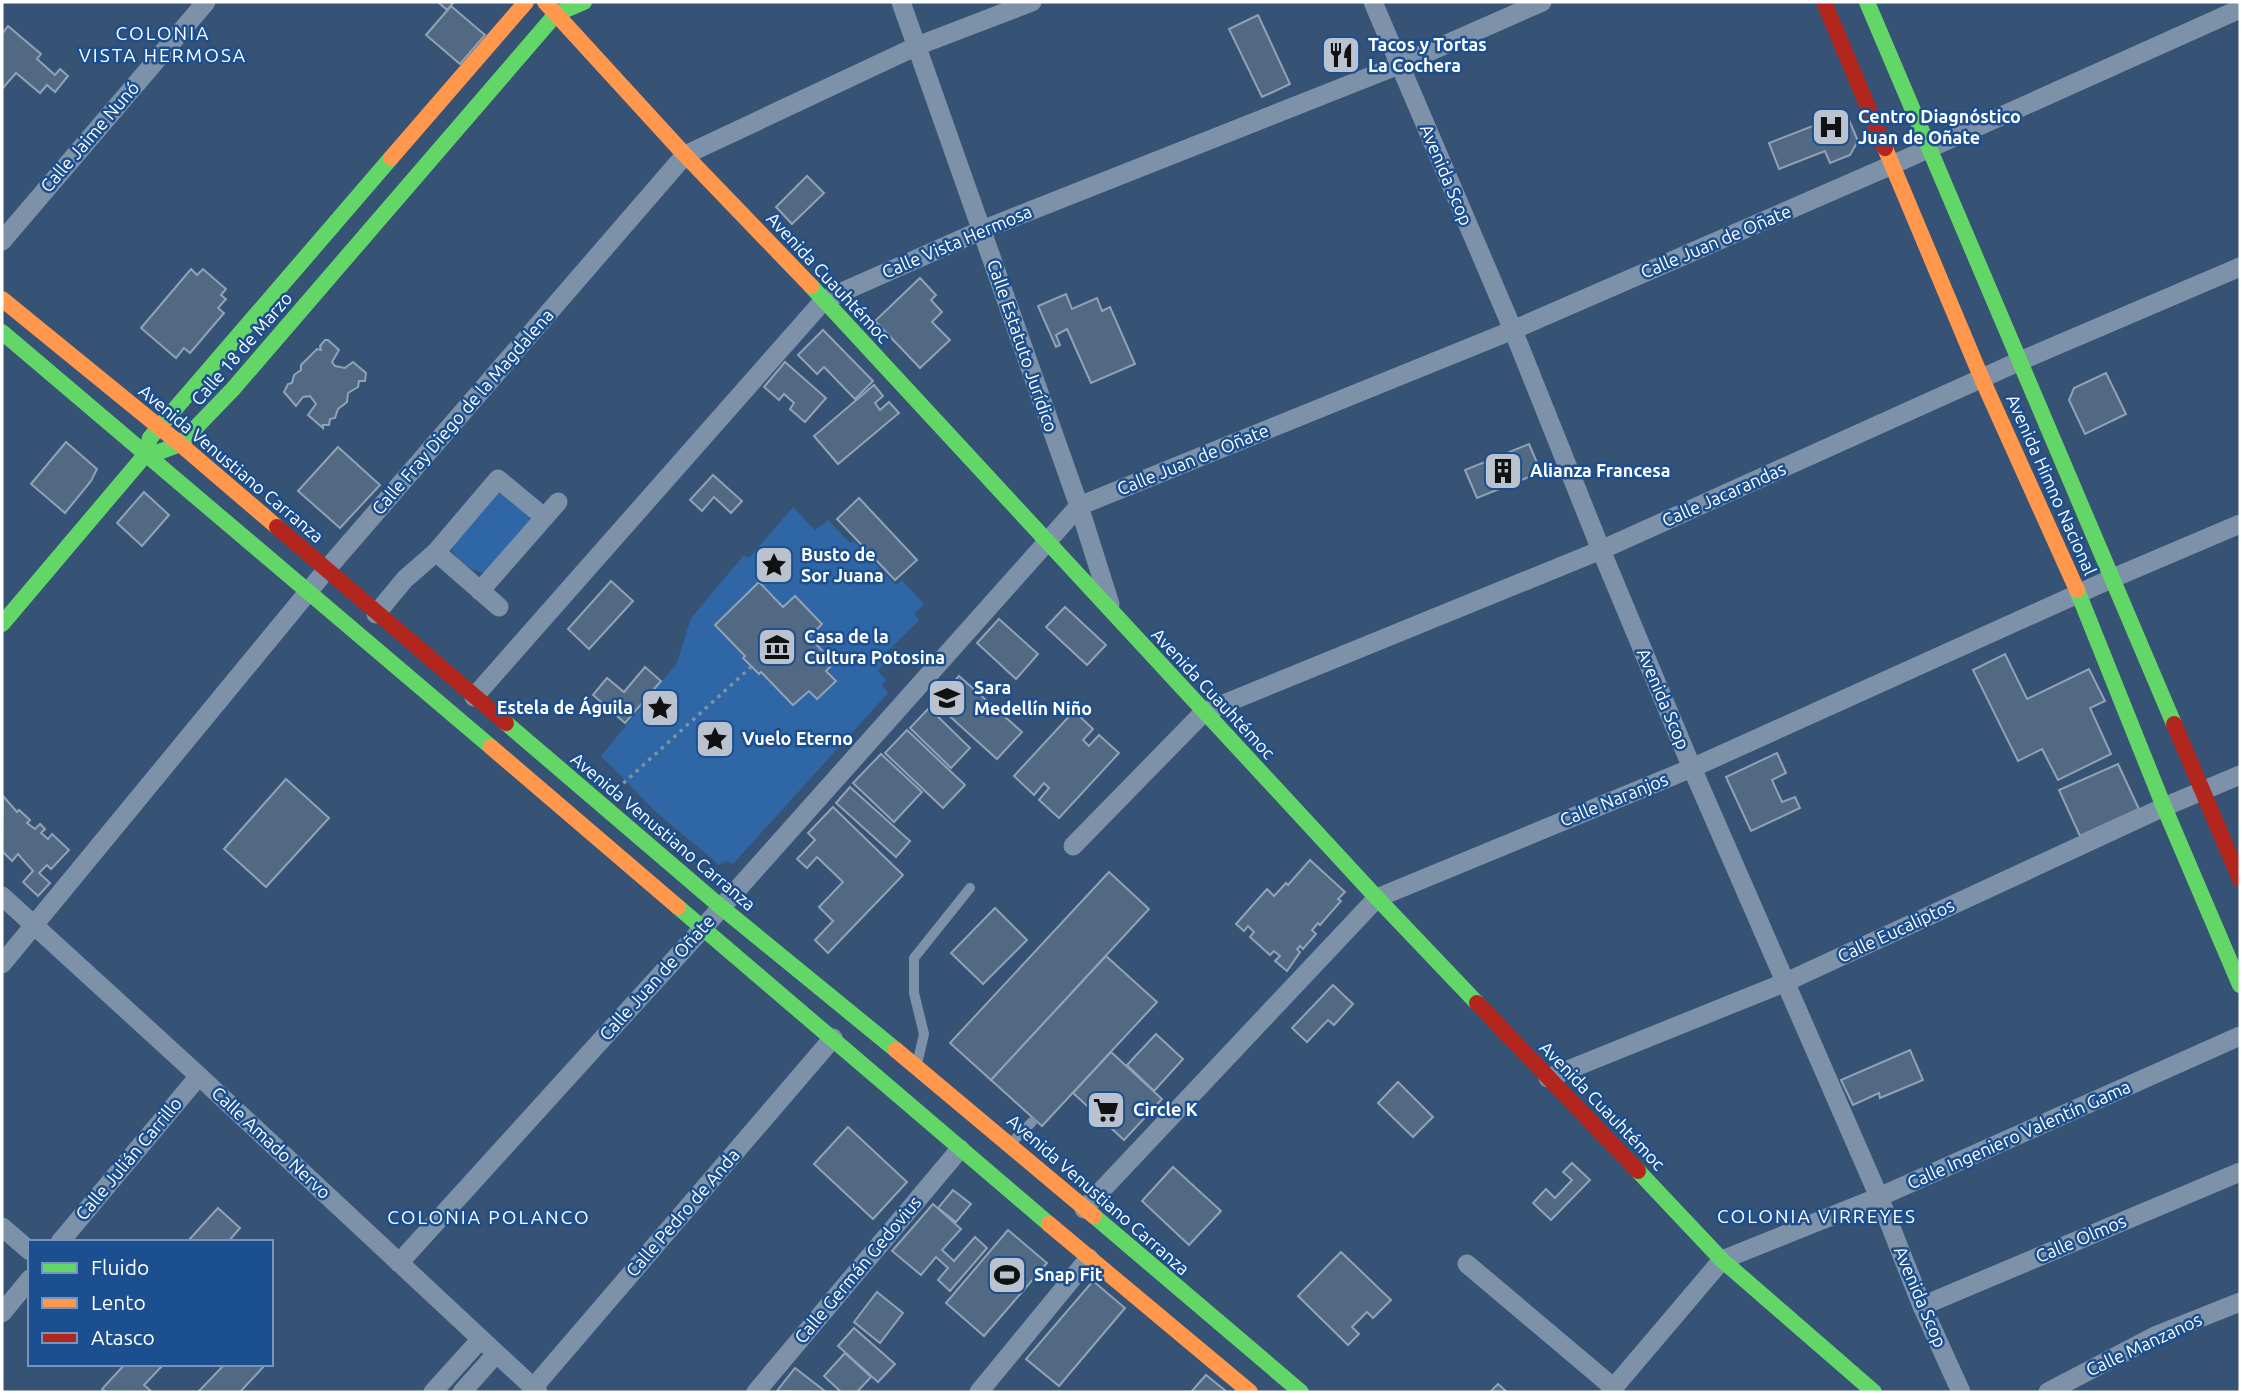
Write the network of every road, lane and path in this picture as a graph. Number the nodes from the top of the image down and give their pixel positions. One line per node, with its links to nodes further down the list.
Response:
1 (206, 2): 19 (street, Calle Jaime Nunó)
2 (526, 2): 27 (main road, Calle 18 de Marzo)
3 (545, 2): 12 (main road, Avenida Cuauhtémoc)
4 (584, 2): 12 (main road, Calle 18 de Marzo)
5 (901, 2): 13 (street, Calle Estatuto Jurídico)
6 (1032, 2): 13 (street, Calle Fray Diego de la Magdalena)
7 (1373, 2): 14 (street, Avenida Scop)
8 (1542, 2): 14 (street, Calle Vista Hermosa)
9 (1824, 2): 17 (main road, Avenida Himno Nacional)
10 (1867, 2): 15 (main road, Avenida Himno Nacional)
11 (2240, 9): 15 (street, Calle Juan de Oñate)
12 (556, 14): 16 (main road, Avenida Cuauhtémoc); 28 (main road, Calle 18 de Marzo)
13 (917, 46): 16 (street, Calle Fray Diego de la Magdalena); 18 (street, Calle Estatuto Jurídico)
14 (1399, 65): 18 (street, Calle Vista Hermosa); 23 (street, Avenida Scop)
15 (1929, 148): 17 (street, Calle Juan de Oñate); 25 (main road, Avenida Himno Nacional)
16 (685, 155): 22 (main road, Avenida Cuauhtémoc); 37 (street, Calle Fray Diego de la Magdalena)
17 (1892, 165): 23 (street, Calle Juan de Oñate); 26 (main road, Avenida Himno Nacional)
18 (982, 230): 22 (street, Calle Vista Hermosa); 31 (street, Calle Estatuto Jurídico)
19 (2, 241)
20 (2240, 267): 25 (street, Calle Jacarandas)
21 (2, 299): 27 (main road, Avenida Venustiano Carranza)
22 (824, 300): 34 (main road, Avenida Cuauhtémoc); 47 (street, Calle Vista Hermosa)
23 (1513, 330): 31 (street, Calle Juan de Oñate); 35 (street, Avenida Scop)
24 (2, 332): 29 (main road)
25 (2020, 361): 26 (street, Calle Jacarandas); 38 (main road, Avenida Himno Nacional)
26 (1982, 379): 35 (street, Calle Jacarandas); 41 (main road, Avenida Himno Nacional)
27 (159, 427): 28 (main road, Avenida Venustiano Carranza); 29 (main road, Calle 18 de Marzo)
28 (180, 444): 29 (main road, Calle 18 de Marzo); 37 (main road, Avenida Venustiano Carranza)
29 (145, 454): 40 (main road); 45 (main road)
30 (558, 502): 32 (street)
31 (1079, 506): 34 (street, Calle Juan de Oñate); 43 (street, Calle Estatuto Jurídico)
32 (544, 516): 36 (street); 39 (street)
33 (2240, 524): 38 (street, Calle Naranjos)
34 (1047, 542): 43 (main road, Avenida Cuauhtémoc); 59 (street, Calle Juan de Oñate)
35 (1601, 550): 48 (street, Calle Jacarandas); 49 (street, Avenida Scop)
36 (436, 552): 39 (street); 44 (street)
37 (327, 569): 40 (street, Calle Fray Diego de la Magdalena); 44 (main road, Avenida Venustiano Carranza)
38 (2113, 579): 41 (street, Calle Naranjos); 51 (main road, Avenida Himno Nacional)
39 (480, 591): 42 (street)
40 (309, 592): 60 (street, Calle Fray Diego de la Magdalena); 61 (main road)
41 (2079, 594): 49 (street, Calle Naranjos); 53 (main road, Avenida Himno Nacional)
42 (499, 607)
43 (1112, 612): 48 (main road, Avenida Cuauhtémoc)
44 (376, 614): 47 (main road, Avenida Venustiano Carranza)
45 (2, 624)
46 (751, 667): 52 (path)
47 (474, 697): 52 (main road, Avenida Venustiano Carranza)
48 (1203, 712): 54 (street); 58 (main road, Avenida Cuauhtémoc)
49 (1692, 768): 58 (street, Calle Naranjos); 63 (street, Avenida Scop)
50 (2240, 775): 51 (street, Calle Eucaliptos)
51 (2202, 790): 53 (street, Calle Eucaliptos); 55 (main road, Avenida Himno Nacional)
52 (600, 804): 59 (main road, Avenida Venustiano Carranza)
53 (2164, 807): 63 (street, Calle Eucaliptos); 64 (main road, Avenida Himno Nacional)
54 (1073, 846)
55 (2240, 879)
56 (970, 888): 67 (lane)
57 (2, 896): 60 (street, Calle Amado Nervo)
58 (1377, 898): 69 (main road, Avenida Cuauhtémoc); 75 (street, Calle Naranjos)
59 (721, 907): 61 (street, Calle Juan de Oñate); 67 (main road, Avenida Venustiano Carranza)
60 (35, 926): 62 (street, Calle Fray Diego de la Magdalena); 68 (street, Calle Amado Nervo)
61 (703, 928): 66 (main road); 81 (street, Calle Juan de Oñate)
62 (2, 964)
63 (1786, 982): 69 (street, Calle Eucaliptos); 74 (street, Avenida Scop)
64 (2240, 985)
65 (2240, 1036): 74 (street, Calle Ingeniero Valentín Gama)
66 (833, 1038): 72 (main road); 89 (street, Calle Pedro de Anda)
67 (917, 1067): 71 (main road, Avenida Venustiano Carranza)
68 (199, 1076): 77 (street, Calle Julián Carrillo); 81 (street, Calle Amado Nervo)
69 (1548, 1078): 80 (main road, Avenida Cuauhtémoc)
70 (1032, 1122): 71 (lane)
71 (1010, 1144): 75 (main road, Avenida Venustiano Carranza)
72 (960, 1149): 79 (main road); 93 (street, Calle Germán Gedovius)
73 (2240, 1172): 85 (street, Calle Olmos)
74 (1879, 1197): 80 (street, Calle Ingeniero Valentín Gama); 85 (street, Avenida Scop)
75 (1084, 1209): 96 (main road, Avenida Venustiano Carranza)
76 (2, 1227): 78 (street)
77 (62, 1240)
78 (28, 1249)
79 (1089, 1258): 94 (street); 95 (main road)
80 (1722, 1260): 90 (street, Calle Ingeniero Valentín Gama); 97 (main road, Avenida Cuauhtémoc)
81 (399, 1263): 87 (street, Calle Amado Nervo)
82 (1466, 1264): 90 (street)
83 (28, 1282): 86 (street)
84 (2240, 1302): 99 (street, Calle Manzanos)
85 (1922, 1306): 98 (street, Avenida Scop)
86 (2, 1314)
87 (480, 1340): 88 (street, Calle Amado Nervo); 91 (street)
88 (496, 1354): 89 (street, Calle Amado Nervo); 92 (street)
89 (535, 1390)
90 (1612, 1390)
91 (433, 1392)
92 (462, 1392)
93 (757, 1392)
94 (979, 1392)
95 (1250, 1392)
96 (1301, 1392)
97 (1874, 1392)
98 (1961, 1392)
99 (2049, 1392)

